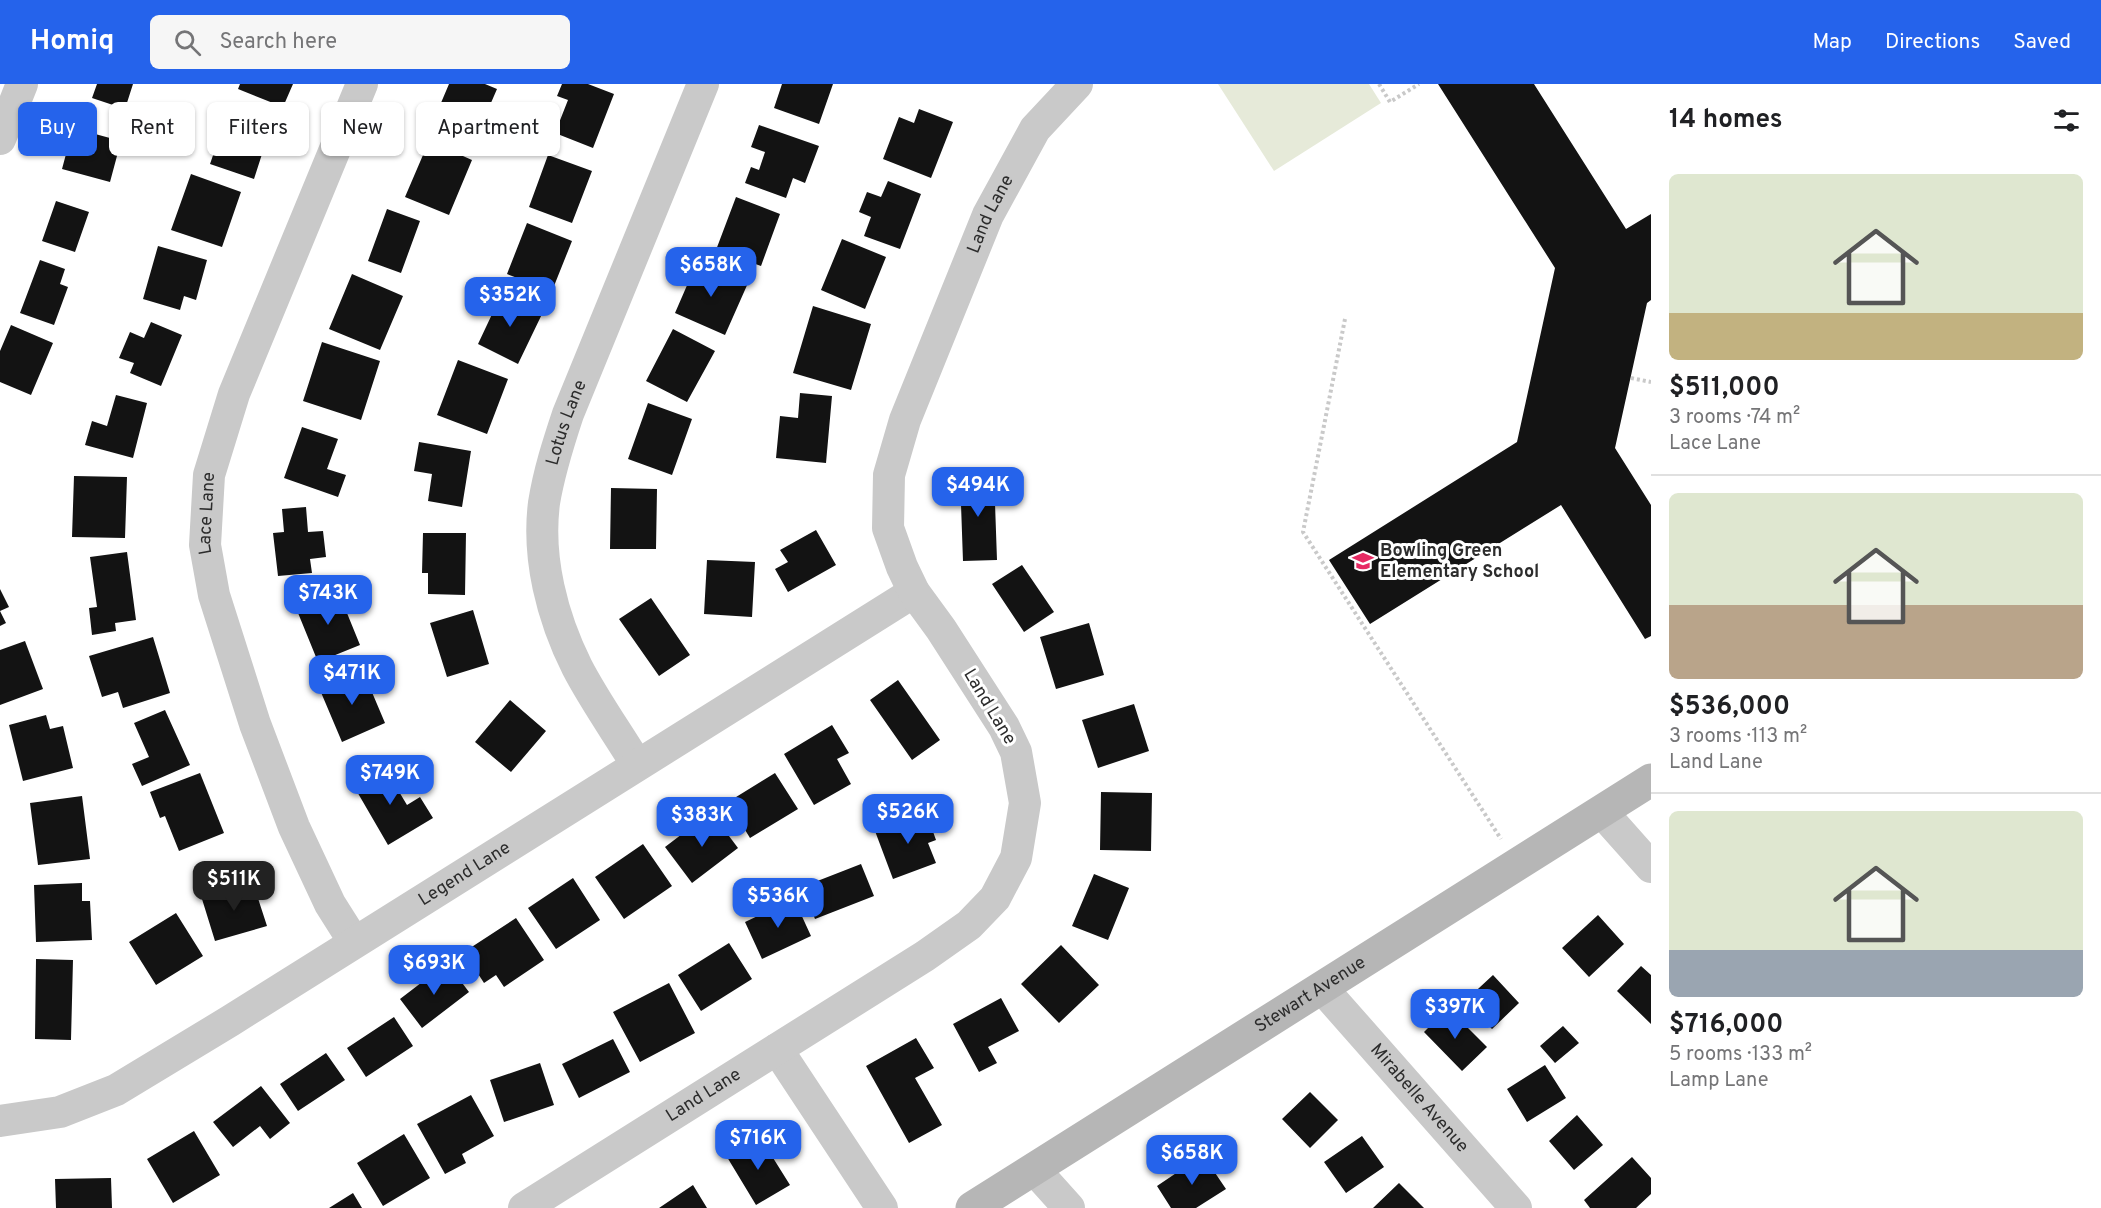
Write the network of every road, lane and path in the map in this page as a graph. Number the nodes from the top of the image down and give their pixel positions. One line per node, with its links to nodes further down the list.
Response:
1 (22, 84): 7 (street)
2 (362, 84): 17 (street, Lace Lane)
3 (703, 84): 12 (street, Lotus Lane)
4 (1077, 84): 11 (street, Land Lane)
5 (1378, 84): 6 (path)
6 (1419, 84)
7 (0, 139)
8 (1345, 319): 15 (path)
9 (1631, 378): 10 (path)
10 (1651, 382)
11 (914, 592): 12 (street, Legend Lane); 19 (street, Land Lane)
12 (637, 765): 17 (street, Legend Lane)
13 (1651, 780): 14 (street, Stewart Avenue)
14 (1602, 812): 15 (street, Stewart Avenue); 16 (street)
15 (1518, 865): 18 (street, Stewart Avenue)
16 (1651, 867)
17 (354, 942): 20 (street, Legend Lane)
18 (1322, 988): 21 (street, Stewart Avenue); 26 (street, Mirabelle Avenue)
19 (777, 1049): 22 (street, Land Lane); 23 (street)
20 (0, 1121)
21 (1034, 1169): 24 (street, Stewart Avenue); 25 (street)
22 (524, 1208)
23 (882, 1208)
24 (972, 1208)
25 (1069, 1208)
26 (1516, 1208)

